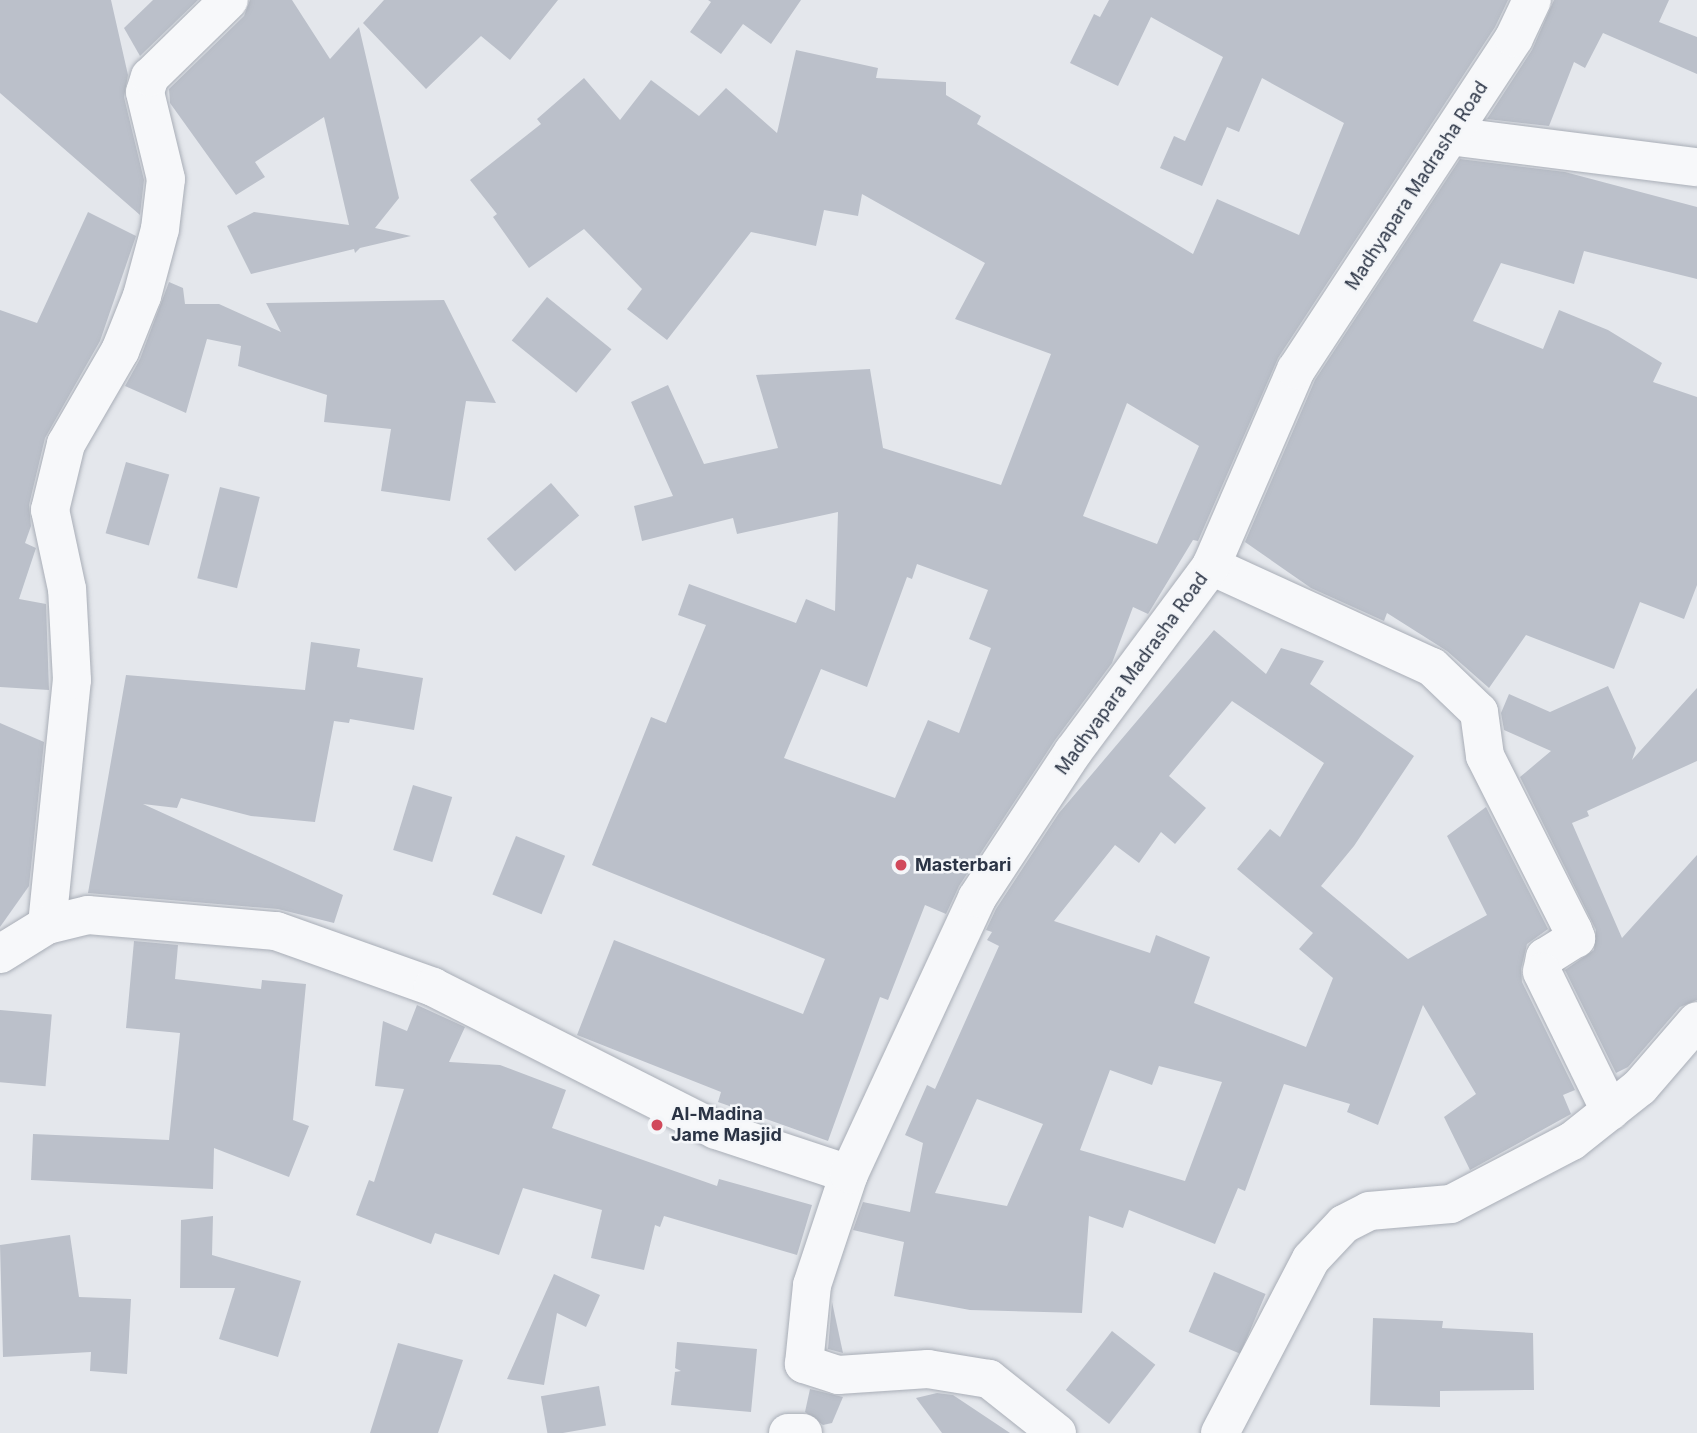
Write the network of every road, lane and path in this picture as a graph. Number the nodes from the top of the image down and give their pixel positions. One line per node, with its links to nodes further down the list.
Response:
1 (229, 0): 6 (street)
2 (1532, 0): 3 (street, Madhyapara Madrasha Road)
3 (1450, 136): 4 (street); 5 (street, Madhyapara Madrasha Road)
4 (1697, 167)
5 (1211, 566): 9 (street); 10 (street, Madhyapara Madrasha Road)
6 (47, 925): 7 (street); 10 (street)
7 (0, 954)
8 (1697, 1021): 9 (street)
9 (1610, 1111): 14 (street)
10 (849, 1174): 13 (street, Madhyapara Madrasha Road)
11 (788, 1433): 12 (street)
12 (803, 1433)
13 (1057, 1433)
14 (1220, 1433)

